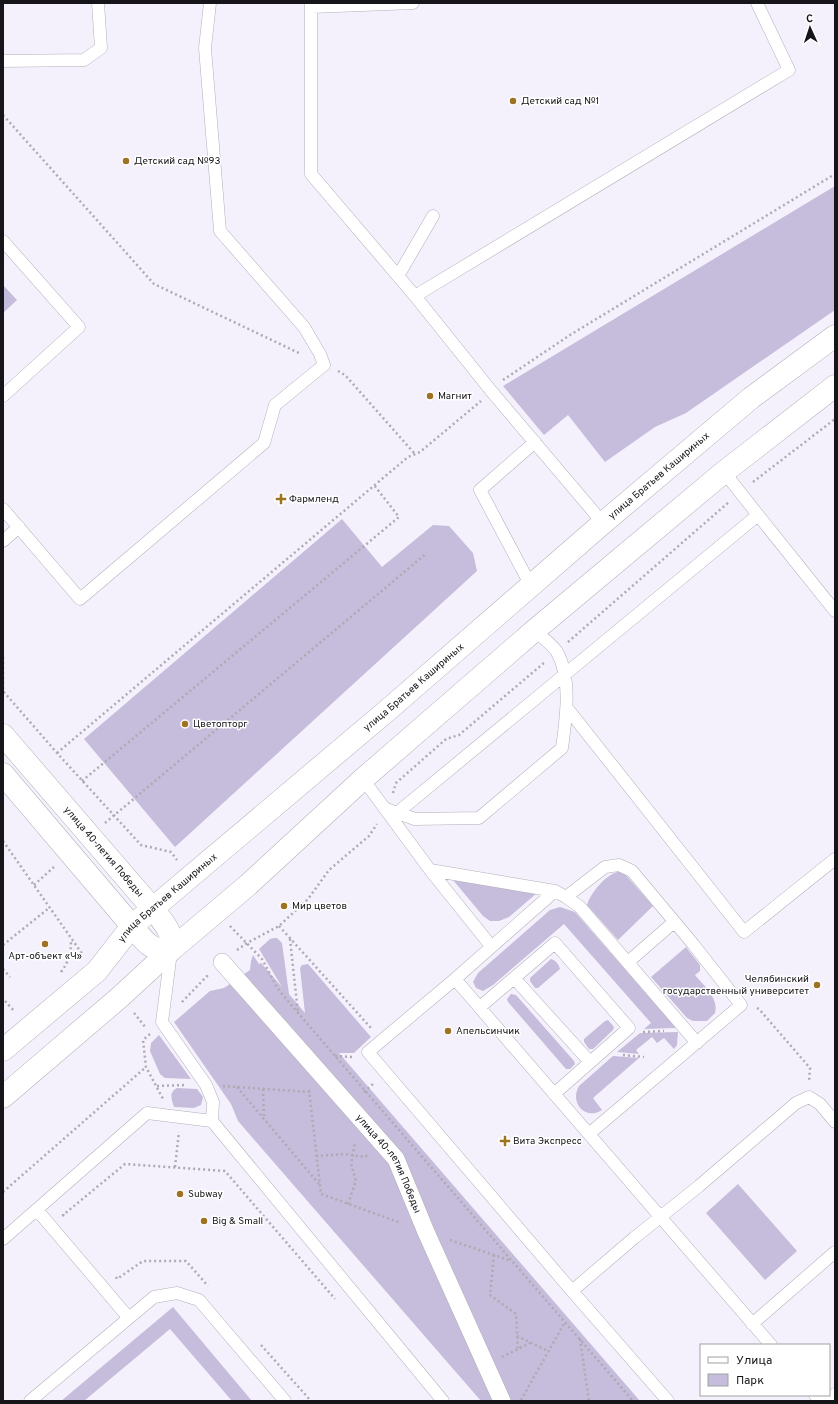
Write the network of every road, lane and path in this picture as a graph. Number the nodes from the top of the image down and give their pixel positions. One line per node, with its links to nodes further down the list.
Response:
1 (98, 3): 6 (lane)
2 (210, 3): 14 (lane)
3 (413, 3): 5 (lane)
4 (757, 3): 12 (lane)
5 (311, 5): 11 (lane)
6 (3, 61)
7 (3, 116): 14 (path)
8 (835, 174): 16 (path)
9 (433, 216): 11 (lane)
10 (3, 241): 17 (lane)
11 (398, 276): 12 (lane)
12 (415, 296): 16 (lane)
13 (835, 336): 24 (main road, улица Братьев Кашириных)
14 (324, 365): 19 (path); 25 (lane)
15 (835, 386): 20 (main road)
16 (492, 392): 18 (lane); 19 (path)
17 (3, 396)
18 (535, 442): 24 (lane); 28 (lane)
19 (415, 454): 21 (path)
20 (724, 472): 23 (lane); 30 (main road)
21 (374, 485): 35 (path); 38 (path)
22 (3, 509): 25 (lane)
23 (758, 515): 29 (lane); 32 (lane)
24 (603, 523): 28 (main road, улица Братьев Кашириных)
25 (19, 527): 26 (lane)
26 (3, 541)
27 (427, 553): 40 (path)
28 (531, 586): 44 (main road, улица Братьев Кашириных)
29 (835, 610)
30 (535, 630): 32 (lane); 37 (main road)
31 (3, 657): 35 (path)
32 (565, 674): 33 (lane); 39 (lane)
33 (567, 708): 39 (lane); 42 (lane)
34 (3, 735): 48 (main road, улица 40-летия Победы)
35 (57, 754): 38 (path)
36 (3, 774): 51 (main road)
37 (363, 779): 39 (lane); 49 (main road)
38 (82, 781): 40 (path)
39 (392, 811): 43 (lane)
40 (114, 815): 44 (path)
41 (3, 841): 47 (path)
42 (835, 859)
43 (430, 870): 45 (lane); 55 (lane)
44 (191, 877): 48 (main road, улица Братьев Кашириных)
45 (555, 891): 46 (lane); 55 (lane)
46 (566, 897): 50 (lane); 58 (lane)
47 (49, 908): 53 (path); 54 (path)
48 (153, 909): 51 (main road, улица Братьев Кашириных); 56 (main road, улица 40-летия Победы)
49 (216, 913): 56 (main road); 79 (path)
50 (674, 922): 58 (lane); 67 (lane)
51 (132, 926): 56 (main road); 60 (main road, улица Братьев Кашириных)
52 (279, 926): 75 (path)
53 (72, 939): 60 (path); 61 (path)
54 (3, 945)
55 (491, 946): 64 (lane)
56 (171, 950): 65 (main road); 84 (lane)
57 (222, 962): 78 (street, улица 40-летия Победы)
58 (628, 962): 73 (lane)
59 (3, 969): 62 (path)
60 (97, 971): 77 (main road, улица Братьев Кашириных)
61 (60, 973)
62 (10, 977)
63 (514, 978): 69 (lane); 72 (lane); 81 (lane)
64 (455, 979): 69 (lane); 75 (lane)
65 (120, 997): 74 (path); 90 (main road)
66 (6, 1001): 70 (path)
67 (741, 1005): 76 (lane); 91 (path)
68 (21, 1007): 70 (path)
69 (480, 1007): 89 (lane)
70 (15, 1012): 71 (path)
71 (9, 1017)
72 (629, 1028): 73 (path); 81 (lane)
73 (686, 1030): 76 (lane)
74 (151, 1033)
75 (382, 1040): 80 (lane)
76 (697, 1043): 96 (lane)
77 (3, 1050)
78 (304, 1055): 79 (path); 92 (street, улица 40-летия Победы)
79 (335, 1056): 80 (path); 88 (path)
80 (372, 1057): 83 (lane)
81 (590, 1062): 89 (lane)
82 (146, 1067): 101 (path)
83 (385, 1072): 88 (path); 111 (lane)
84 (206, 1085): 85 (path); 86 (path); 94 (lane)
85 (157, 1086)
86 (236, 1087): 87 (path); 93 (path)
87 (263, 1089): 92 (path); 93 (path)
88 (365, 1091): 92 (path); 114 (path)
89 (554, 1094): 96 (lane)
90 (3, 1097)
91 (809, 1097): 95 (lane); 104 (lane)
92 (349, 1106): 97 (street, улица 40-летия Победы); 99 (path)
93 (264, 1119): 100 (path)
94 (212, 1121): 103 (lane); 128 (lane)
95 (835, 1122)
96 (590, 1134): 104 (lane)
97 (382, 1143): 99 (path); 123 (street, улица 40-летия Победы)
98 (316, 1156): 99 (path)
99 (352, 1156): 102 (path)
100 (320, 1185)
101 (3, 1192)
102 (348, 1204)
103 (37, 1210): 106 (lane); 113 (lane)
104 (660, 1217): 111 (lane); 115 (lane)
105 (68, 1221): 112 (path)
106 (3, 1239)
107 (835, 1252): 115 (lane)
108 (494, 1255): 116 (path)
109 (112, 1273): 110 (path)
110 (212, 1290)
111 (572, 1291): 133 (lane)
112 (340, 1304)
113 (128, 1317): 125 (lane); 126 (lane)
114 (565, 1322): 117 (path); 122 (path)
115 (752, 1324): 120 (lane)
116 (518, 1336): 118 (path); 121 (path)
117 (580, 1339): 131 (path); 132 (path)
118 (530, 1342): 121 (path); 122 (path)
119 (259, 1343): 127 (path)
120 (770, 1344)
121 (518, 1349): 123 (path)
122 (548, 1352): 130 (path)
123 (486, 1365): 129 (street, улица 40-летия Победы)
124 (835, 1394): 134 (lane)
125 (30, 1401)
126 (285, 1401)
127 (311, 1401)
128 (443, 1401)
129 (502, 1401)
130 (520, 1401)
131 (589, 1401)
132 (633, 1401)
133 (668, 1401)
134 (827, 1401)

